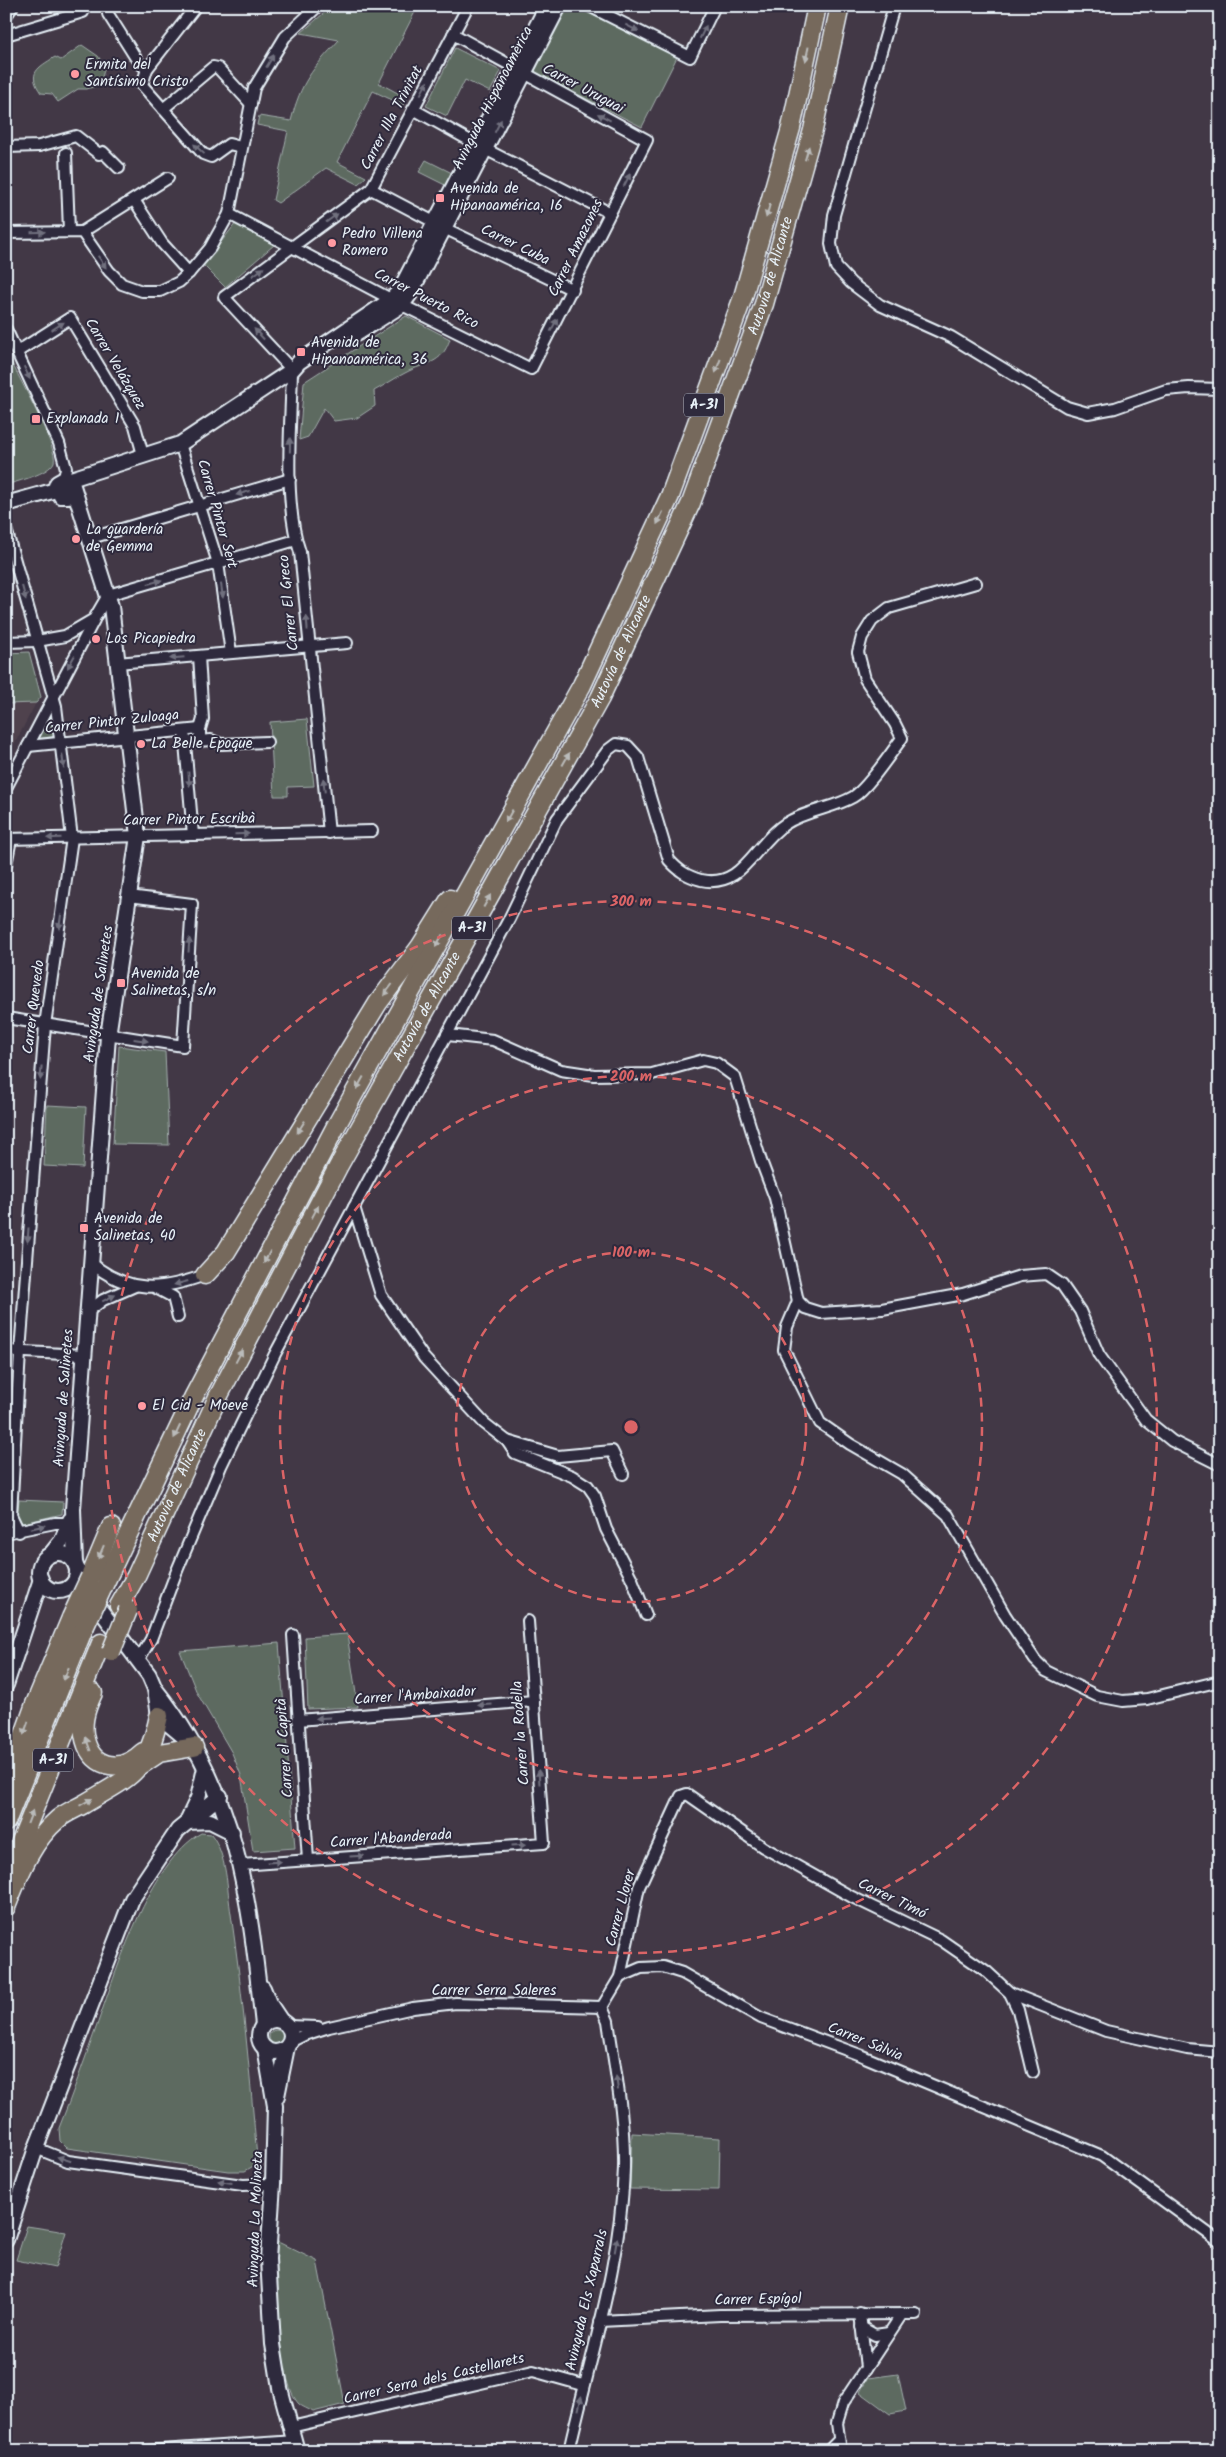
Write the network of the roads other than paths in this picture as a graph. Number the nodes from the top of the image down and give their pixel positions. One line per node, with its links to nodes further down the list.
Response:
1 (14, 6): 14 (street)
2 (83, 6): 16 (street)
3 (196, 6): 17 (street)
4 (318, 6): 19 (street, one-way to 4)
5 (468, 6): 15 (street, Carrer Illa Trinitat)
6 (547, 6): 18 (street, Avinguda Hispanoamèrica)
7 (559, 6): 18 (street, Avinguda Hispanoamèrica)
8 (589, 6): 9 (street, one-way to 9)
9 (715, 6)
10 (817, 6): 82 (highway, Autovía de Alicante / A-31, one-way to 82)
11 (840, 6): 116 (highway, Autovía de Alicante / A-31, one-way to 11)
12 (894, 6): 45 (street)
13 (108, 14): 17 (street)
14 (6, 16)
15 (453, 34): 18 (street, Carrer Uruguai); 21 (street, Carrer Illa Trinitat, one-way to 15)
16 (6, 35)
17 (147, 69): 20 (street)
18 (519, 72): 22 (street, Carrer Uruguai, one-way to 18); 25 (street, Avinguda Hispanoamèrica)
19 (250, 104): 20 (street); 24 (street)
20 (163, 109): 24 (street, one-way to 20)
21 (413, 110): 25 (street); 29 (street, Carrer Illa Trinitat)
22 (647, 140): 31 (street, Carrer Amazones, one-way to 22)
23 (6, 147): 27 (street)
24 (241, 147): 32 (street)
25 (480, 147): 31 (street); 33 (street, Avinguda Hispanoamèrica)
26 (66, 153): 34 (street)
27 (119, 168)
28 (168, 178): 30 (street)
29 (371, 189): 33 (street, Carrer Cuba); 37 (street, Carrer Illa Trinitat, one-way to 29)
30 (134, 200): 35 (street); 38 (street)
31 (610, 213): 39 (street, Carrer Amazones)
32 (229, 214): 37 (street, Carrer Puerto Rico); 38 (street)
33 (439, 225): 39 (street, Carrer Cuba); 40 (street, Avinguda Hispanoamèrica)
34 (69, 231): 35 (street); 36 (street, one-way to 34)
35 (82, 232): 38 (street, one-way to 38)
36 (6, 233)
37 (293, 246): 40 (street, Carrer Puerto Rico); 44 (street, Carrer Illa Trinitat, one-way to 37)
38 (189, 273)
39 (573, 290): 43 (street, Carrer Amazones, one-way to 39)
40 (397, 302): 43 (street, Carrer Puerto Rico); 44 (street, Avinguda Hispanoamèrica)
41 (6, 329): 42 (street, Avinguda de Salinetes)
42 (17, 352): 47 (street, Carrer Velázquez, one-way to 47); 49 (street, Avinguda de Salinetes, one-way to 49)
43 (531, 368)
44 (293, 369): 46 (street, Avinguda Hispanoamèrica); 48 (street, Carrer El Greco, one-way to 44)
45 (1220, 389)
46 (180, 444): 47 (street, Avinguda Hispanoamèrica); 51 (street, Carrer Pintor Sert)
47 (142, 455): 49 (street, Avinguda Hispanoamèrica)
48 (290, 479): 51 (street, one-way to 51); 54 (street, Carrer El Greco)
49 (65, 485): 50 (street, Avinguda Hispanoamèrica); 53 (street, Avinguda de Salinetes)
50 (6, 504)
51 (200, 506): 53 (street); 55 (street, Carrer Pintor Sert)
52 (6, 529): 59 (street, Carrer Quevedo, one-way to 59)
53 (91, 538): 57 (street, Avinguda de Salinetes)
54 (296, 540): 55 (street); 62 (street, Carrer El Greco, one-way to 54)
55 (218, 563): 57 (street, one-way to 55); 63 (street, Carrer Pintor Sert, one-way to 63)
56 (976, 583): 87 (street)
57 (108, 595): 58 (street); 65 (street, Avinguda de Salinetes)
58 (94, 619): 59 (street); 66 (street, one-way to 66)
59 (37, 641): 60 (street); 66 (street, Carrer Quevedo)
60 (6, 642)
61 (347, 643): 62 (street)
62 (309, 646): 63 (street); 77 (street, Carrer El Greco, one-way to 62)
63 (231, 653): 64 (street)
64 (199, 656): 65 (street, one-way to 65); 67 (street)
65 (118, 663): 69 (street, Avinguda de Salinetes)
66 (53, 696): 73 (street, Carrer Quevedo); 74 (street)
67 (200, 729): 68 (street, Carrer Pintor Zuloaga); 70 (street)
68 (184, 731): 69 (street, Carrer Pintor Zuloaga); 71 (street)
69 (126, 736): 73 (street, Carrer Pintor Zuloaga); 79 (street, Avinguda de Salinetes)
70 (200, 741): 71 (street, Carrer Pintor Zuloaga); 72 (street, Carrer Pintor Zuloaga)
71 (185, 742): 78 (street, one-way to 78)
72 (267, 742)
73 (60, 743): 74 (street, Carrer Pintor Zuloaga); 80 (street, Carrer Quevedo, one-way to 80)
74 (28, 746): 75 (street)
75 (6, 788)
76 (372, 831): 77 (street, Carrer Pintor Escribà)
77 (329, 833): 78 (street, Carrer Pintor Escribà, one-way to 77)
78 (194, 835): 79 (street, Carrer Pintor Escribà)
79 (138, 836): 80 (street, Carrer Pintor Escribà); 84 (street, Avinguda de Salinetes)
80 (72, 838): 81 (street, Carrer Pintor Escribà, one-way to 81); 86 (street, Carrer Quevedo, one-way to 86)
81 (8, 839): 83 (street)
82 (489, 852): 91 (highway, one-way to 91); 108 (highway, Autovía de Alicante / A-31, one-way to 108)
83 (6, 865)
84 (129, 896): 88 (street, Avinguda de Salinetes); 88 (street, one-way to 84)
85 (6, 1018): 86 (street)
86 (45, 1025): 88 (street); 98 (street, Carrer Quevedo, one-way to 98)
87 (448, 1035): 89 (street); 94 (street)
88 (108, 1036): 90 (street, Avinguda de Salinetes)
89 (354, 1207): 100 (street); 117 (street)
90 (90, 1262): 92 (street); 95 (street, Avinguda de Salinetes)
91 (205, 1275): 93 (street, one-way to 93)
92 (135, 1286): 93 (street); 95 (street, one-way to 92)
93 (156, 1288): 96 (street)
94 (798, 1301): 101 (street); 118 (street)
95 (86, 1313): 99 (street, Avinguda de Salinetes)
96 (178, 1317)
97 (6, 1351): 98 (street)
98 (20, 1352): 99 (street); 105 (street, Carrer Quevedo)
99 (83, 1355): 103 (street, Avinguda de Salinetes)
100 (507, 1441): 102 (street); 111 (street)
101 (1220, 1465)
102 (623, 1474)
103 (71, 1516): 105 (street, one-way to 103); 107 (street, Avinguda de Salinetes); 108 (street, Avinguda de Salinetes)
104 (111, 1527): 108 (highway, one-way to 108)
105 (19, 1532): 106 (street)
106 (6, 1534)
107 (50, 1555): 108 (street); 109 (street, Avinguda de Salinetes)
108 (87, 1578): 110 (street); 110 (street); 114 (highway, Autovía de Alicante / A-31, bridge); 117 (street)
109 (41, 1580): 110 (street); 112 (street, Avinguda de Salinetes)
110 (62, 1590): 112 (street)
111 (646, 1615)
112 (30, 1619): 119 (street)
113 (528, 1621): 121 (street, Carrer la Rodella)
114 (78, 1623): 126 (highway, one-way to 126); 131 (highway, Autovía de Alicante / A-31, one-way to 131)
115 (292, 1635): 123 (street, Carrer el Capità)
116 (106, 1647): 124 (highway, one-way to 116); 137 (highway, Autovía de Alicante / A-31, one-way to 116)
117 (139, 1659): 120 (street)
118 (1220, 1681)
119 (6, 1685)
120 (155, 1690): 122 (street); 125 (street)
121 (534, 1702): 123 (street, Carrer l'Ambaixador, one-way to 123); 134 (street, Carrer la Rodella, one-way to 121)
122 (159, 1716): 124 (highway); 125 (street)
123 (298, 1720): 135 (street, Carrer el Capità)
124 (152, 1743): 127 (highway)
125 (194, 1747): 127 (highway); 128 (street)
126 (7, 1766)
127 (141, 1766): 138 (highway, one-way to 127)
128 (206, 1768): 130 (street); 132 (street)
129 (687, 1794): 140 (street, Carrer Llorer); 141 (street, Carrer Timó)
130 (220, 1796): 132 (street); 133 (street)
131 (6, 1822)
132 (187, 1822): 133 (street); 151 (street)
133 (232, 1832): 136 (street)
134 (544, 1843): 135 (street, Carrer l'Abanderada, one-way to 134)
135 (308, 1860): 136 (street, Carrer l'Abanderada, one-way to 135)
136 (241, 1865): 139 (street)
137 (6, 1879)
138 (6, 1907)
139 (256, 1968): 143 (street); 144 (street)
140 (620, 1977): 142 (street, Carrer Llorer); 154 (street, Carrer Sàlvia)
141 (1010, 1993): 148 (street); 149 (street, Carrer Timó)
142 (602, 2007): 145 (street, Carrer Serra Saleres); 158 (street, Avinguda Els Xaparrals, one-way to 142)
143 (284, 2023): 144 (street); 145 (street, Carrer Serra Saleres); 146 (street)
144 (263, 2025): 147 (street)
145 (329, 2027): 146 (street, Carrer Serra Saleres)
146 (289, 2045): 147 (street); 150 (street, Avinguda La Molineta)
147 (264, 2048): 150 (street, Avinguda La Molineta)
148 (1220, 2052)
149 (1033, 2072)
150 (275, 2106): 152 (street, Avinguda La Molineta)
151 (36, 2148): 152 (street, one-way to 151); 153 (street)
152 (273, 2184): 163 (street, Avinguda La Molineta)
153 (6, 2240)
154 (1220, 2242)
155 (860, 2313): 156 (street, Carrer Espígol); 158 (street, Carrer Espígol); 159 (street)
156 (902, 2314): 157 (street, Carrer Espígol); 160 (street)
157 (916, 2314)
158 (600, 2321): 162 (street, Avinguda Els Xaparrals)
159 (861, 2327): 160 (street); 161 (street)
160 (889, 2333): 161 (street)
161 (866, 2368): 164 (street)
162 (584, 2385): 163 (street, Carrer Serra dels Castellarets); 168 (street, Avinguda Els Xaparrals, one-way to 162)
163 (291, 2427): 165 (street, Avinguda La Molineta)
164 (839, 2440): 169 (street); 170 (street)
165 (296, 2446): 166 (street)
166 (205, 2449): 167 (street)
167 (146, 2451)
168 (569, 2451)
169 (828, 2451)
170 (840, 2451)

